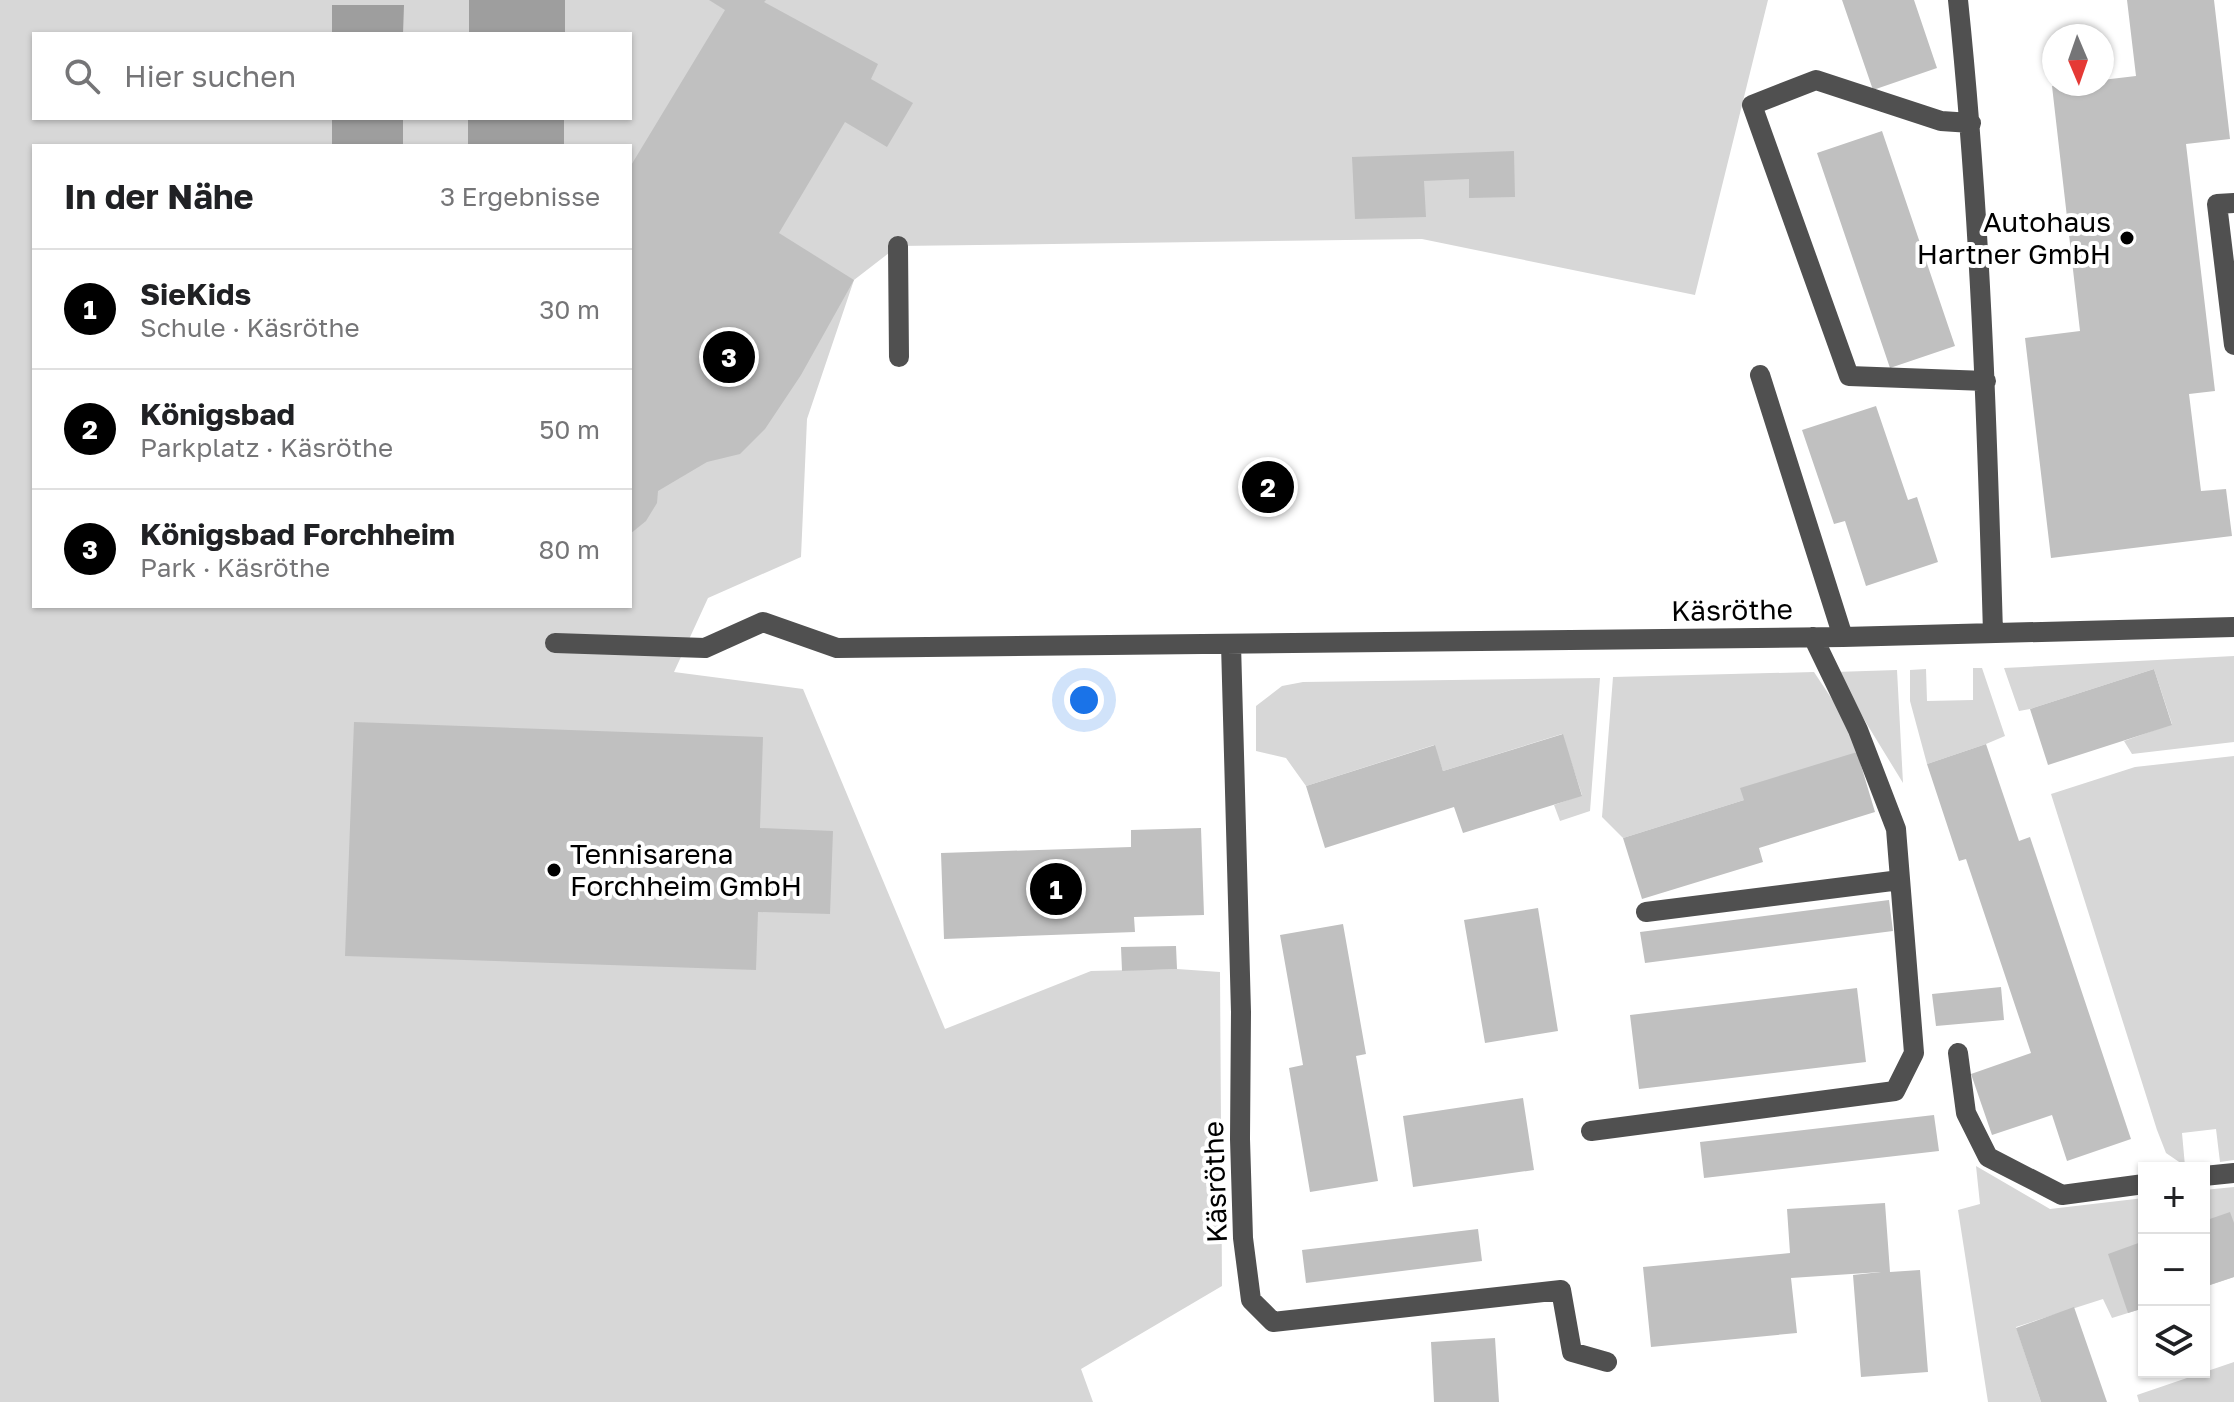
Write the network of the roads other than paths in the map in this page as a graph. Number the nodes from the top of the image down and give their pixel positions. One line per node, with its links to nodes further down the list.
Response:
1 (1958, 0): 2 (street)
2 (1971, 123): 8 (street); 8 (street)
3 (2234, 203): 5 (street)
4 (898, 246): 6 (street)
5 (2234, 345)
6 (899, 357)
7 (1760, 375): 12 (street)
8 (1986, 381): 10 (street)
9 (2234, 627): 10 (street, Käsröthe)
10 (1993, 633): 12 (street, Käsröthe)
11 (1813, 637): 12 (street, Käsröthe); 14 (street, Käsröthe); 15 (street)
12 (1843, 637)
13 (555, 643): 14 (street, Käsröthe)
14 (1231, 644): 22 (street, Käsröthe)
15 (1900, 880): 16 (street); 18 (street)
16 (1646, 912)
17 (1958, 1053): 21 (street)
18 (1591, 1131)
19 (2234, 1173): 20 (street)
20 (2210, 1175)
21 (2138, 1185)
22 (1607, 1362)

